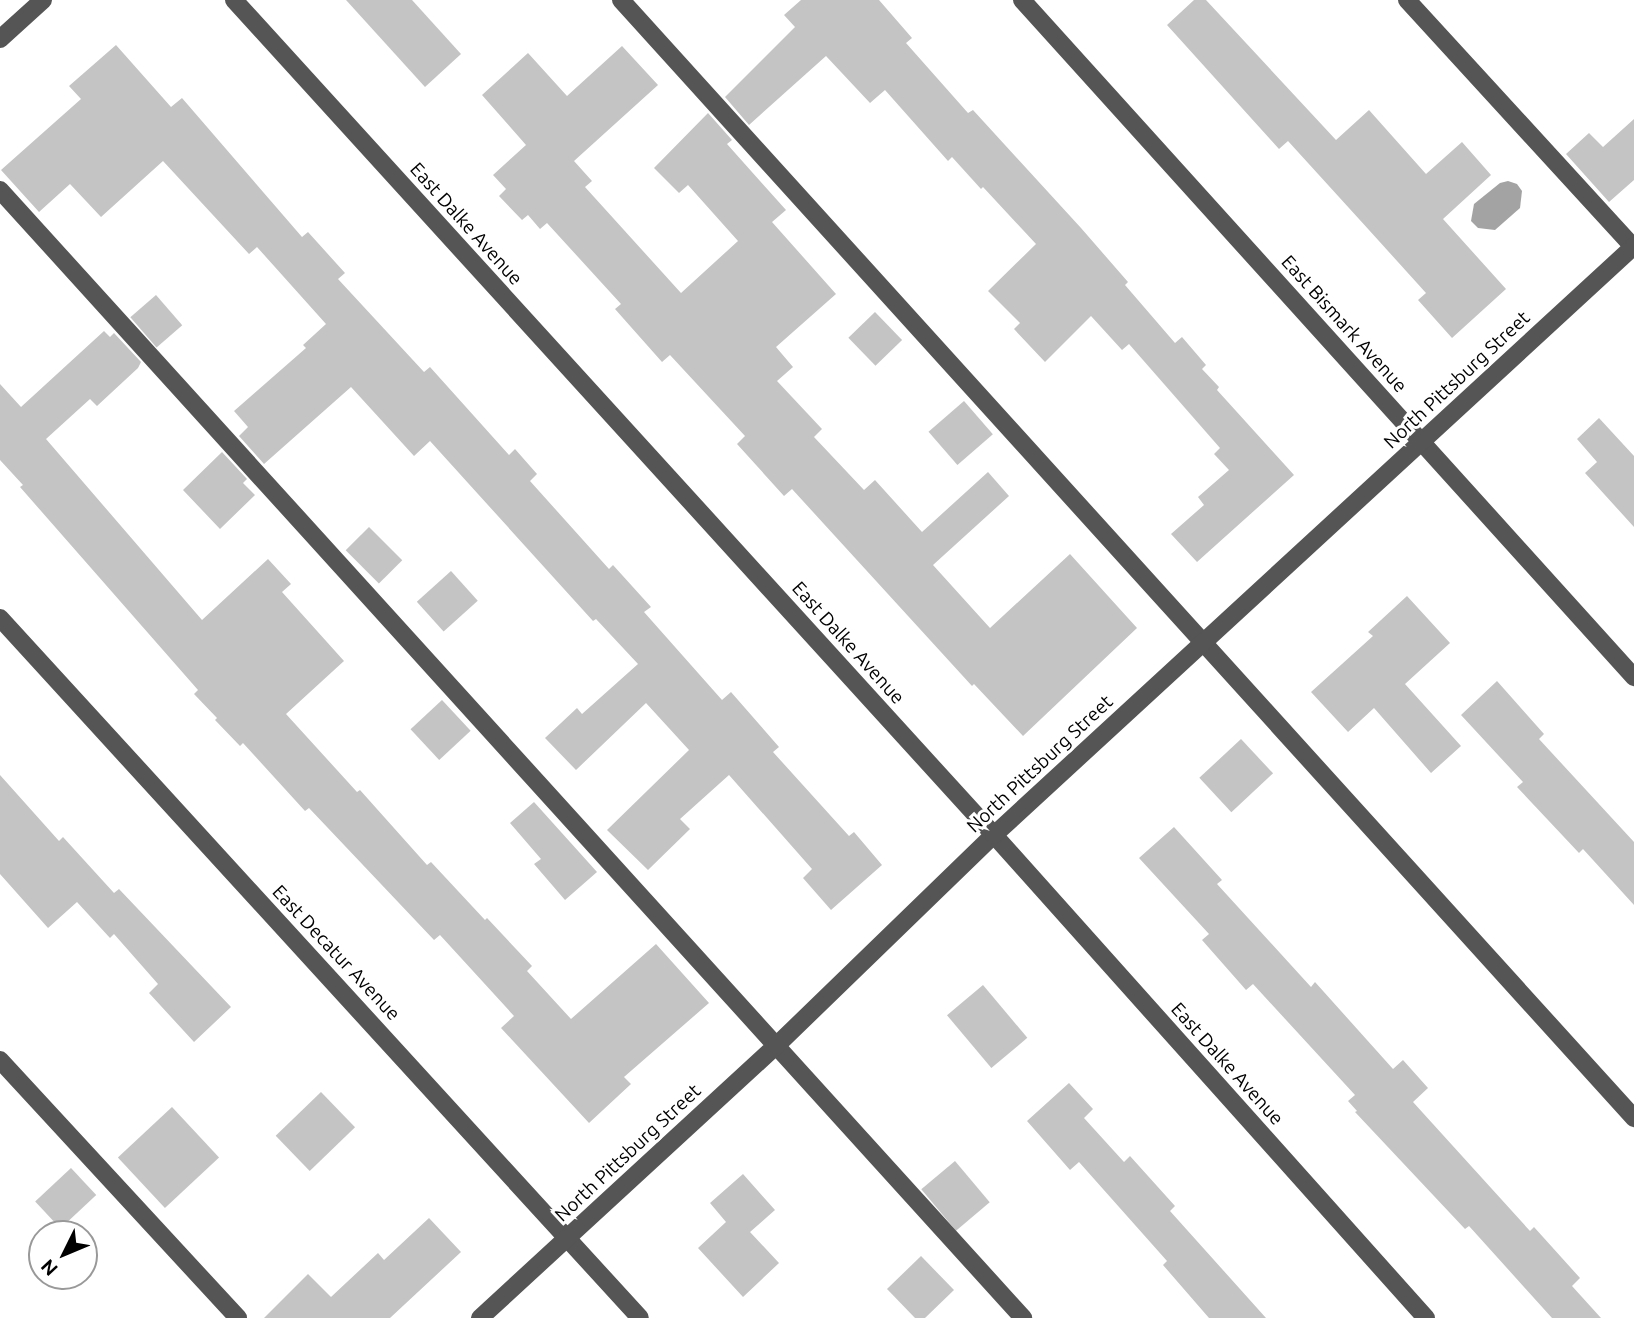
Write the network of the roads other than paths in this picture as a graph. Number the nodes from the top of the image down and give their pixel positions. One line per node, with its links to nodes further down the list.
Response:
1 (43, 0): 6 (street)
2 (234, 0): 13 (street, East Dalke Avenue)
3 (621, 0): 11 (street)
4 (1022, 0): 9 (street, East Bismark Avenue)
5 (1408, 0): 8 (street)
6 (0, 39)
7 (0, 190): 14 (street)
8 (1634, 247): 9 (street, North Pittsburg Street)
9 (1422, 440): 11 (street, North Pittsburg Street); 12 (street, East Bismark Avenue)
10 (0, 618): 17 (street, East Decatur Avenue)
11 (1203, 642): 13 (street, North Pittsburg Street); 16 (street)
12 (1634, 677)
13 (994, 835): 14 (street, North Pittsburg Street); 22 (street, East Dalke Avenue)
14 (777, 1045): 17 (street, North Pittsburg Street); 21 (street)
15 (0, 1060): 18 (street)
16 (1634, 1118)
17 (568, 1237): 19 (street, North Pittsburg Street); 20 (street, East Decatur Avenue)
18 (238, 1318)
19 (480, 1318)
20 (640, 1318)
21 (1023, 1318)
22 (1426, 1318)

